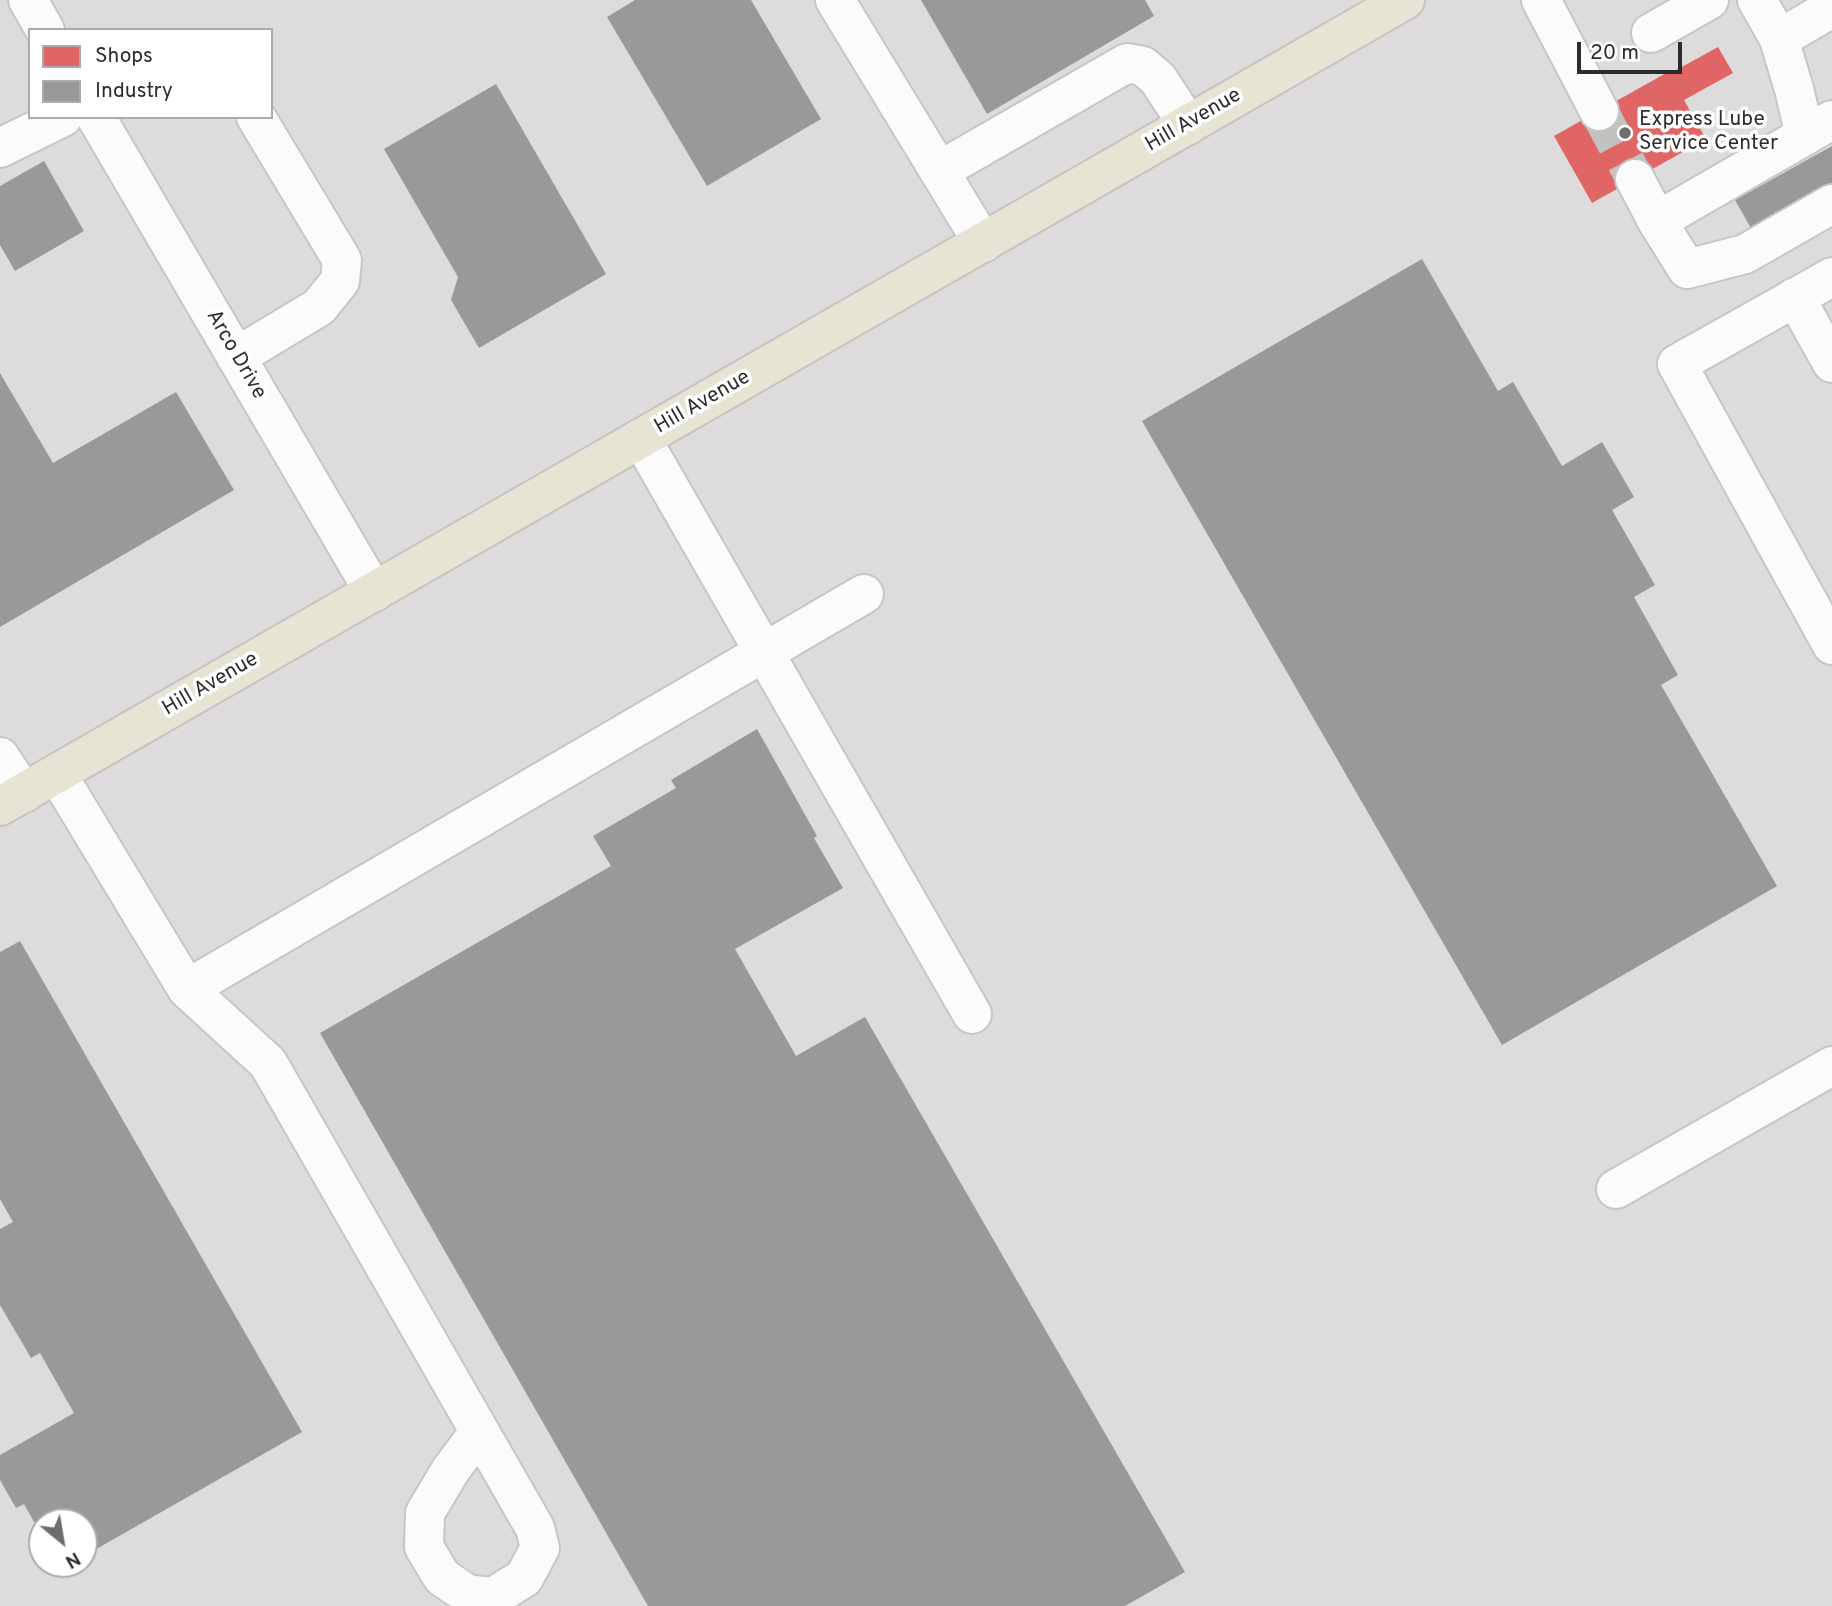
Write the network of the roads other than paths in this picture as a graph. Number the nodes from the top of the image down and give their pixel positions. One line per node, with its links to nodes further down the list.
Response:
1 (28, 0): 8 (street)
2 (835, 0): 18 (street)
3 (1541, 0): 11 (street)
4 (1709, 0): 9 (street)
5 (1757, 0): 10 (street)
6 (1380, 6): 15 (main road, Hill Avenue)
7 (1832, 8): 10 (street)
8 (44, 28)
9 (1651, 33)
10 (1779, 39): 16 (street)
11 (1599, 111)
12 (59, 119): 17 (street)
13 (97, 119): 25 (street, Arco Drive)
14 (257, 119): 25 (street)
15 (1188, 125): 18 (street); 22 (main road, Hill Avenue)
16 (1819, 128): 21 (street)
17 (0, 148)
18 (939, 171): 22 (street)
19 (1635, 179): 21 (street)
20 (1832, 204): 21 (street)
21 (1657, 221)
22 (983, 243): 27 (main road, Hill Avenue)
23 (1832, 276): 24 (street)
24 (1795, 298): 26 (street); 30 (street)
25 (236, 357): 28 (street, Arco Drive)
26 (1832, 363)
27 (642, 438): 28 (main road, Hill Avenue); 31 (street)
28 (374, 592): 33 (main road, Hill Avenue)
29 (864, 594): 31 (street)
30 (1832, 645)
31 (763, 652): 35 (street); 36 (street)
32 (0, 757): 34 (street)
33 (57, 774): 34 (main road, Hill Avenue); 35 (street)
34 (12, 800)
35 (187, 989): 39 (street)
36 (971, 1014)
37 (1832, 1066): 38 (street)
38 (1616, 1189)
39 (479, 1432)

